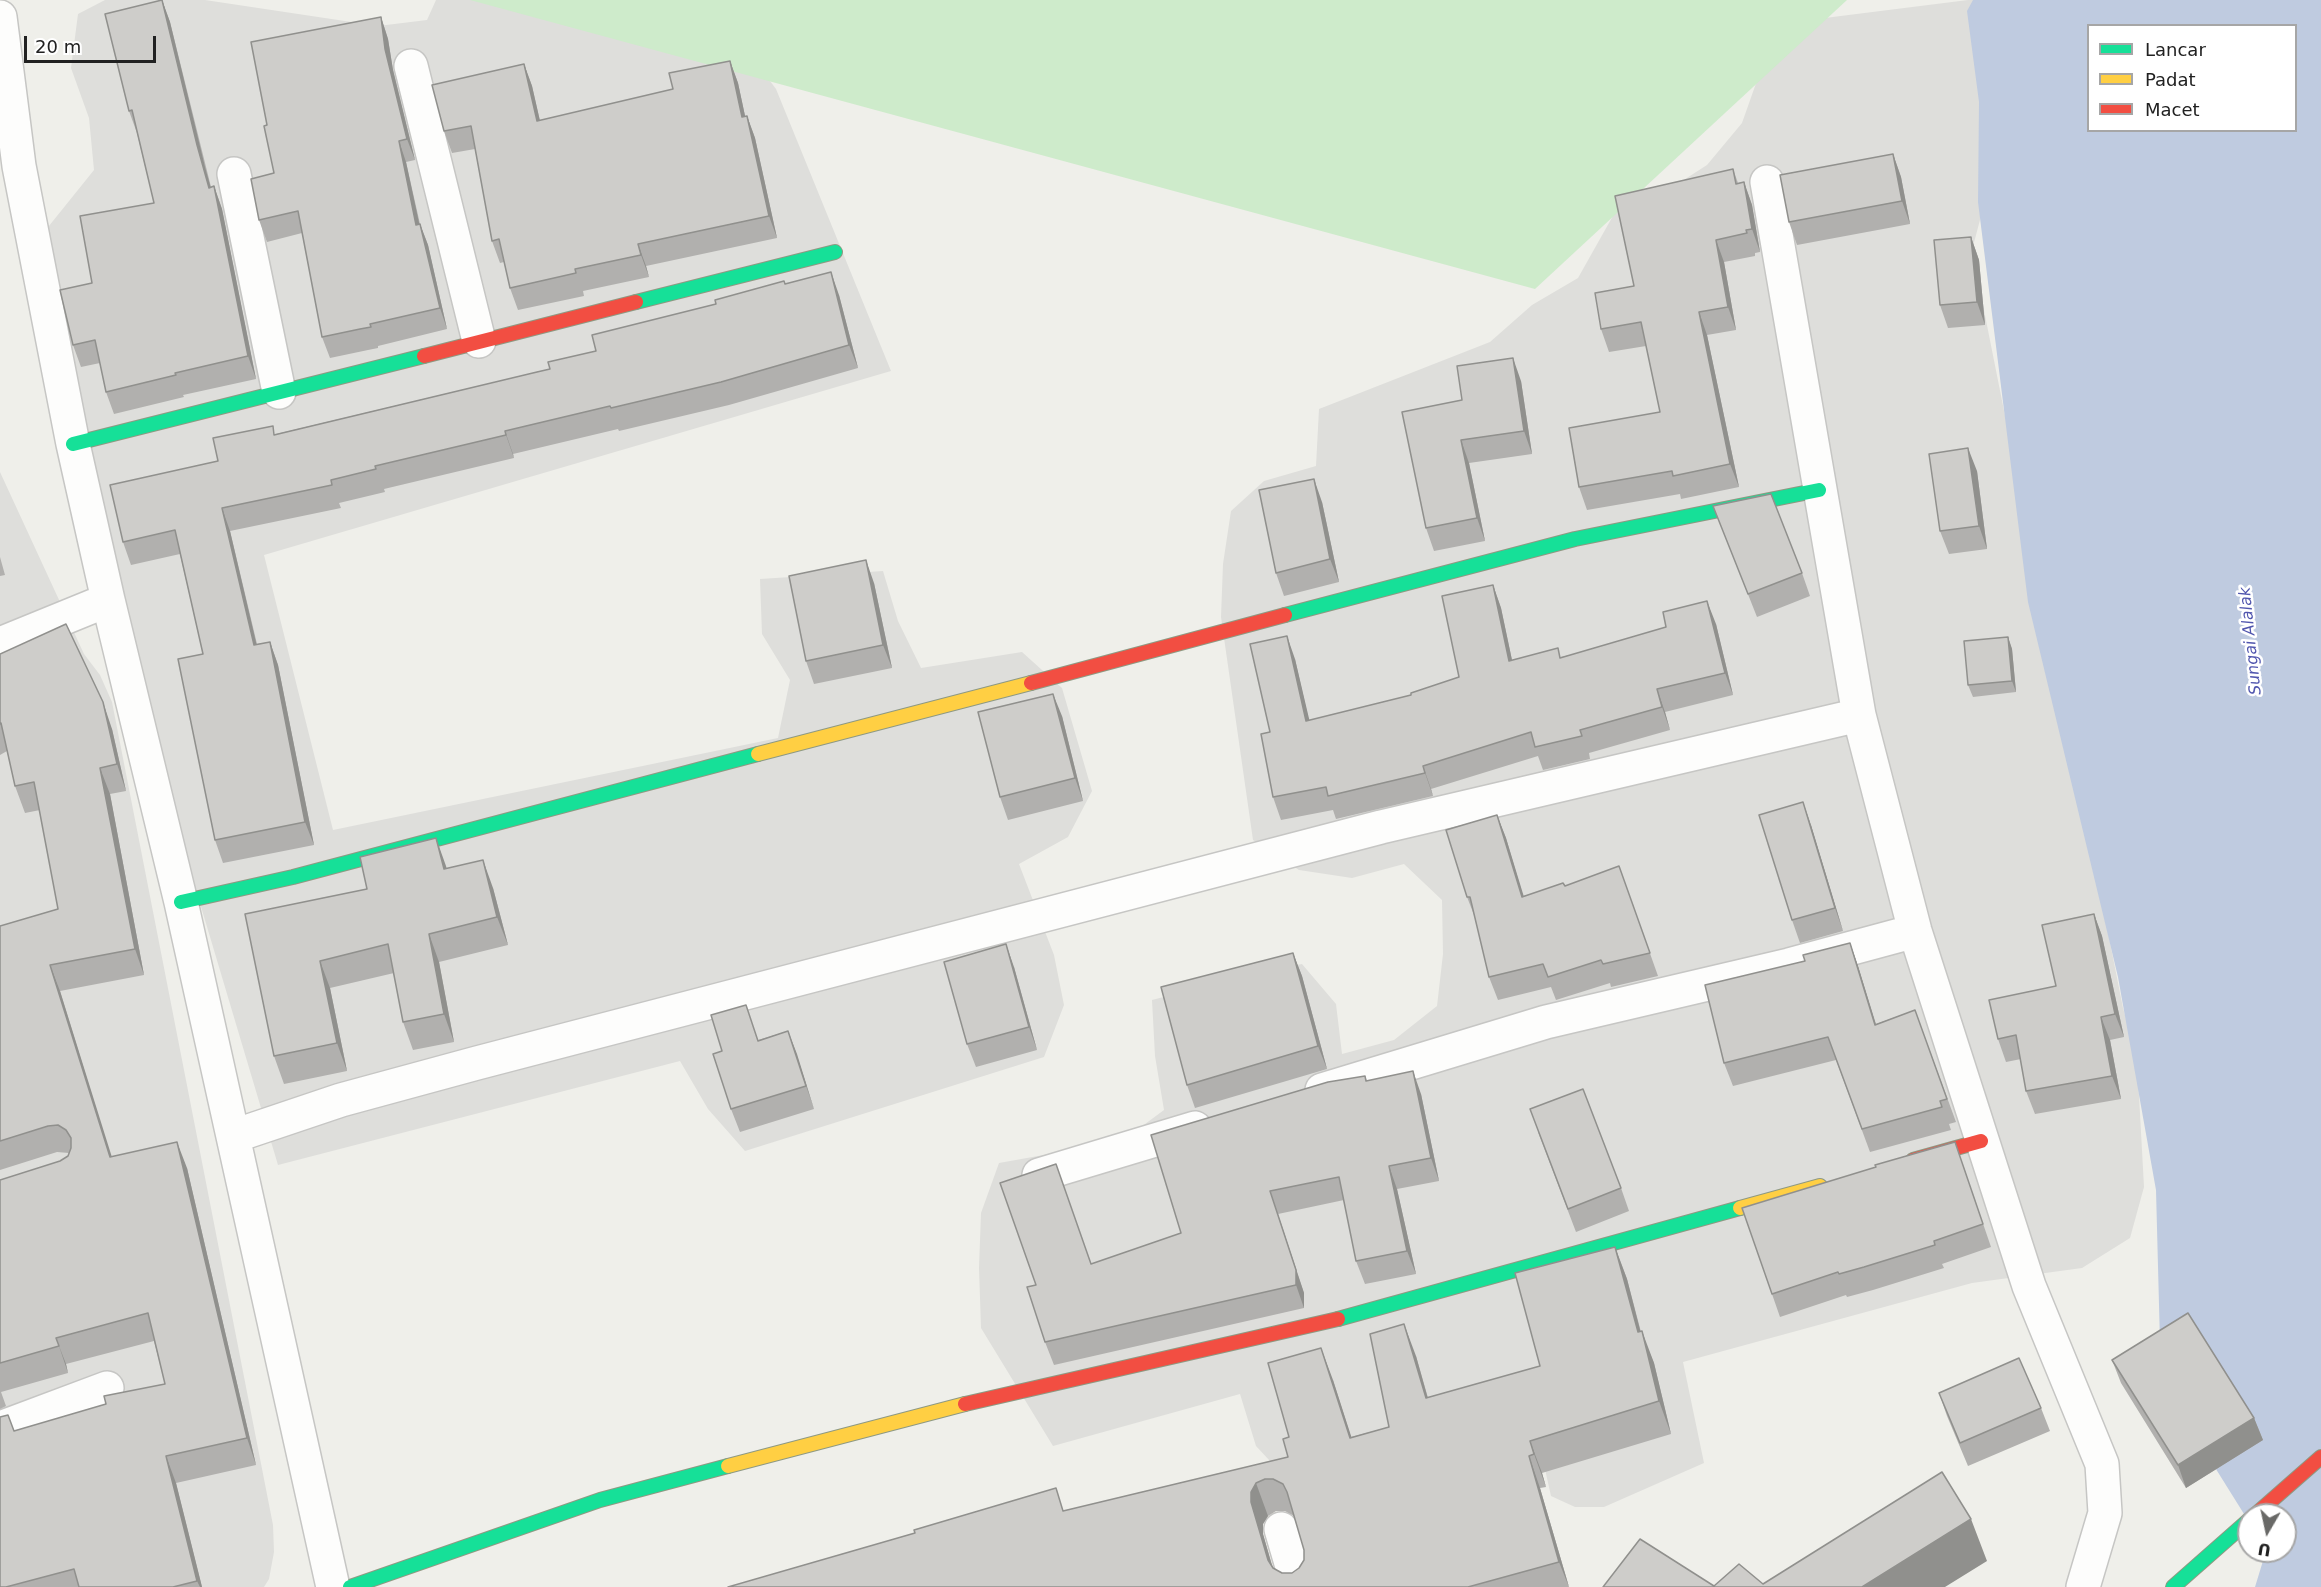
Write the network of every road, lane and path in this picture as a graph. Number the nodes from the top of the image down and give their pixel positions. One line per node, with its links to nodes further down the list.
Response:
1 (0, 17): 8 (street)
2 (411, 66): 6 (street)
3 (234, 174): 7 (street)
4 (1767, 182): 9 (street)
5 (835, 252): 6 (street)
6 (479, 341): 7 (street)
7 (279, 392): 8 (street)
8 (73, 444): 10 (street)
9 (1819, 490): 12 (street); 13 (street)
10 (108, 600): 11 (street); 13 (street)
11 (0, 644)
12 (1859, 715): 14 (street); 17 (street)
13 (181, 902): 17 (street)
14 (1915, 931): 15 (street); 18 (street)
15 (1298, 1097)
16 (1219, 1121): 20 (street)
17 (234, 1136): 28 (street)
18 (1981, 1141): 19 (street); 31 (street)
19 (1900, 1163)
20 (1039, 1175)
21 (1831, 1183): 29 (street)
22 (107, 1388): 23 (street)
23 (0, 1428)
24 (2321, 1457): 25 (street)
25 (2269, 1503)
26 (1281, 1529): 30 (street)
27 (2237, 1531): 32 (street)
28 (333, 1587)
29 (350, 1587)
30 (1298, 1587)
31 (2083, 1587)
32 (2173, 1587)

